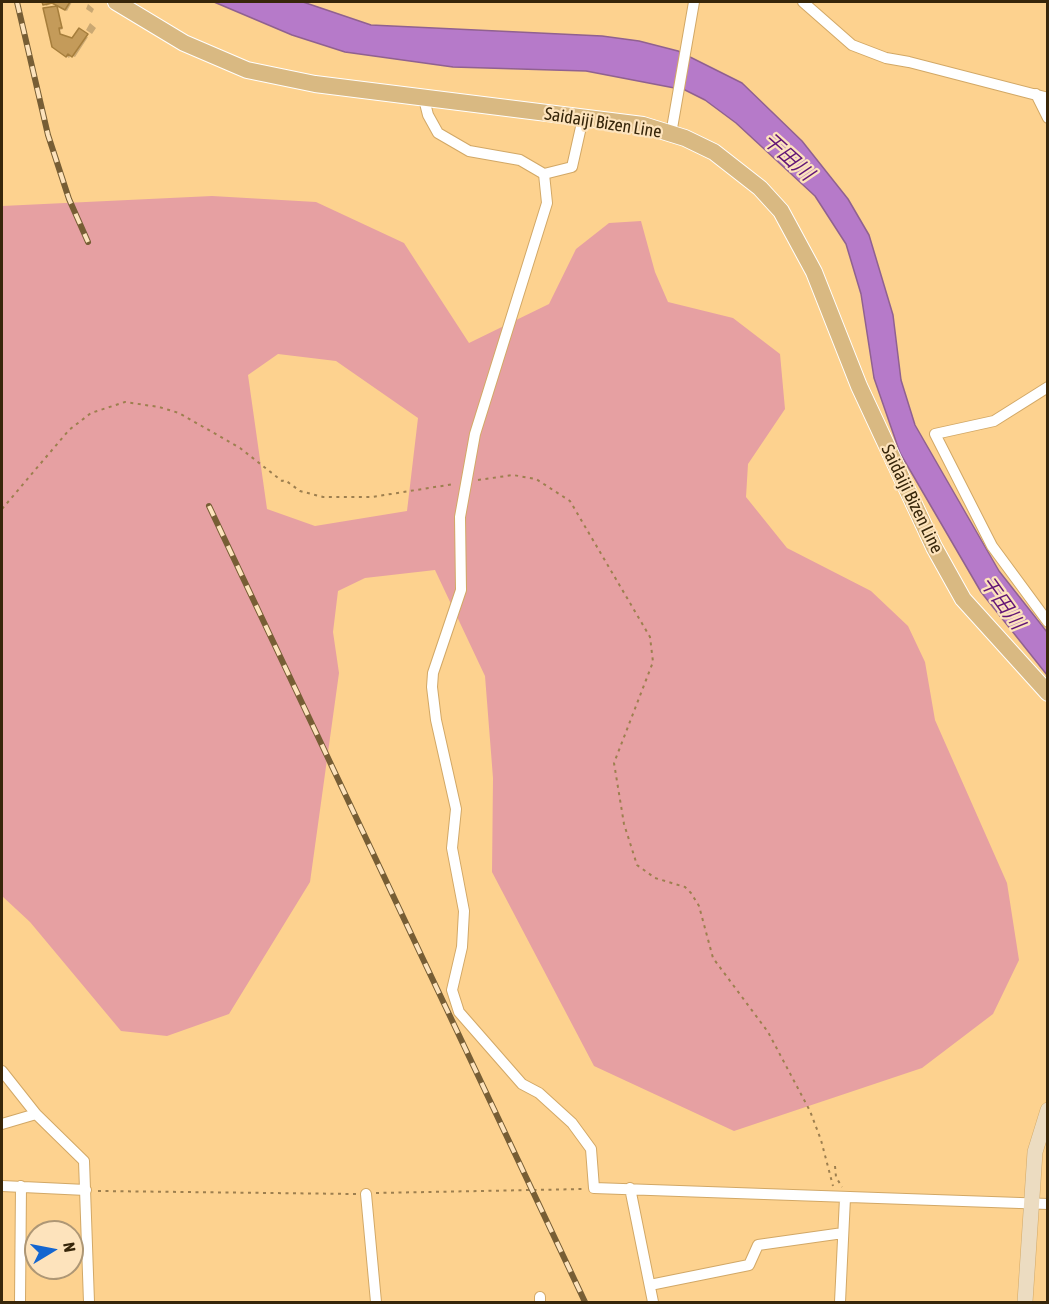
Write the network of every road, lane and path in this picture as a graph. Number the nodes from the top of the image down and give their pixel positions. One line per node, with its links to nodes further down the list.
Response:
1 (116, 2): 6 (main road, Saidaiji Bizen Line)
2 (694, 2): 9 (street)
3 (803, 2): 4 (street)
4 (1036, 94): 5 (street); 8 (street)
5 (1047, 98)
6 (424, 99): 7 (main road, Saidaiji Bizen Line); 10 (street)
7 (583, 118): 9 (main road, Saidaiji Bizen Line); 10 (street)
8 (1047, 118)
9 (671, 134): 15 (main road, Saidaiji Bizen Line)
10 (544, 174): 12 (street)
11 (1047, 387): 14 (street)
12 (464, 482): 13 (path); 23 (street); 27 (path)
13 (2, 509)
14 (1047, 622)
15 (1047, 693)
16 (2, 1071): 18 (street)
17 (1047, 1110): 28 (main road)
18 (36, 1114): 19 (street); 25 (street)
19 (2, 1124)
20 (836, 1166): 27 (path)
21 (2, 1186): 22 (street)
22 (21, 1186): 25 (street); 32 (street)
23 (594, 1188): 24 (street); 26 (path)
24 (630, 1188): 27 (street); 31 (street)
25 (86, 1190): 26 (path); 33 (street)
26 (366, 1194): 34 (street)
27 (840, 1198): 28 (street); 30 (street)
28 (1030, 1202): 29 (street); 37 (main road)
29 (1047, 1204)
30 (843, 1233): 31 (street); 36 (street)
31 (650, 1285): 35 (street)
32 (20, 1302)
33 (89, 1302)
34 (376, 1302)
35 (653, 1302)
36 (840, 1302)
37 (1025, 1302)

